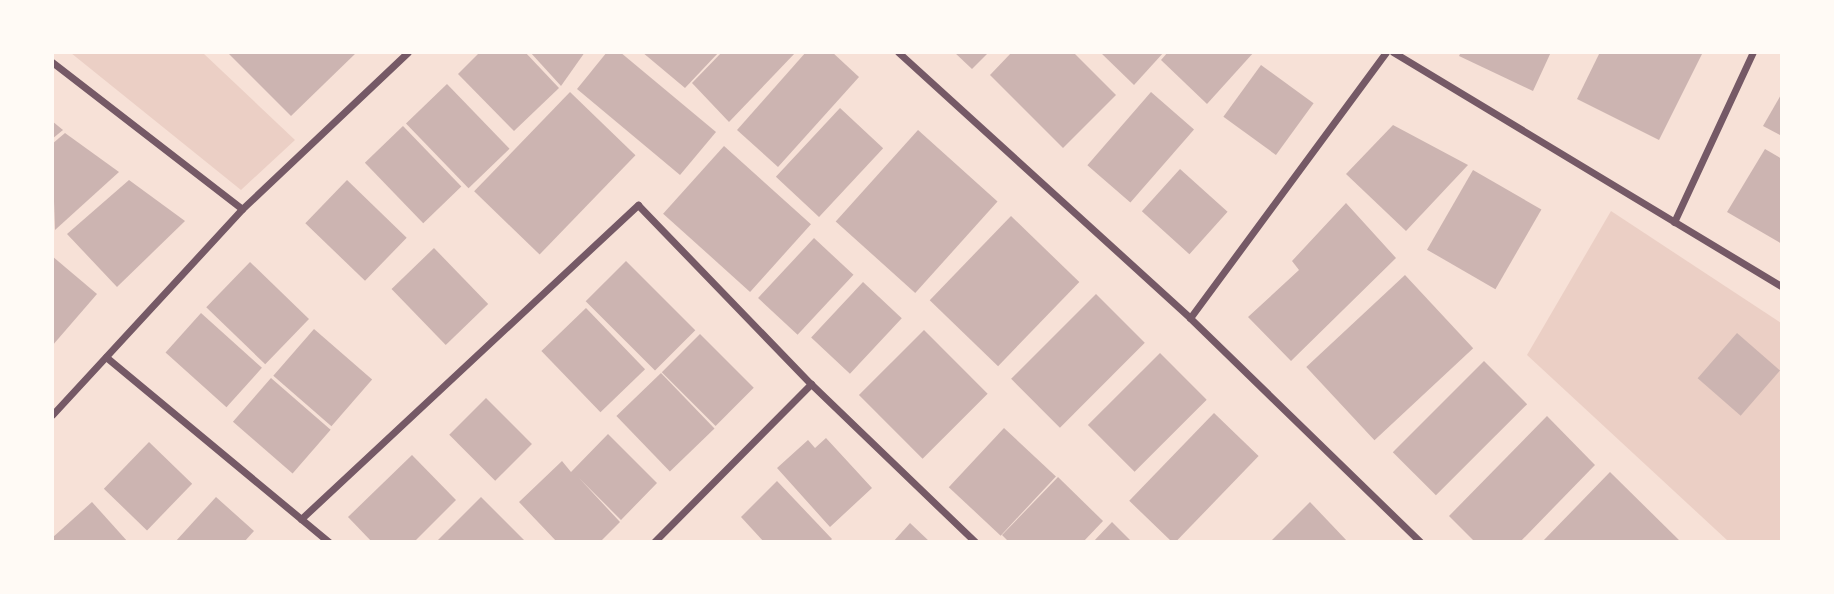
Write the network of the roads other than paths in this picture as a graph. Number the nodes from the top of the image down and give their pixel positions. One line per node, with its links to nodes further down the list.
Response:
1 (408, 52): 7 (street)
2 (898, 52): 10 (street)
3 (1386, 52): 10 (street)
4 (1393, 52): 8 (street)
5 (1753, 52): 8 (street)
6 (52, 62): 7 (street)
7 (242, 209): 11 (street)
8 (1674, 222): 9 (street)
9 (1782, 287)
10 (1190, 318): 18 (street)
11 (106, 357): 13 (street); 14 (street)
12 (810, 384): 14 (street); 16 (street); 17 (street)
13 (52, 415)
14 (301, 519): 15 (street)
15 (329, 541)
16 (654, 541)
17 (975, 541)
18 (1420, 541)

